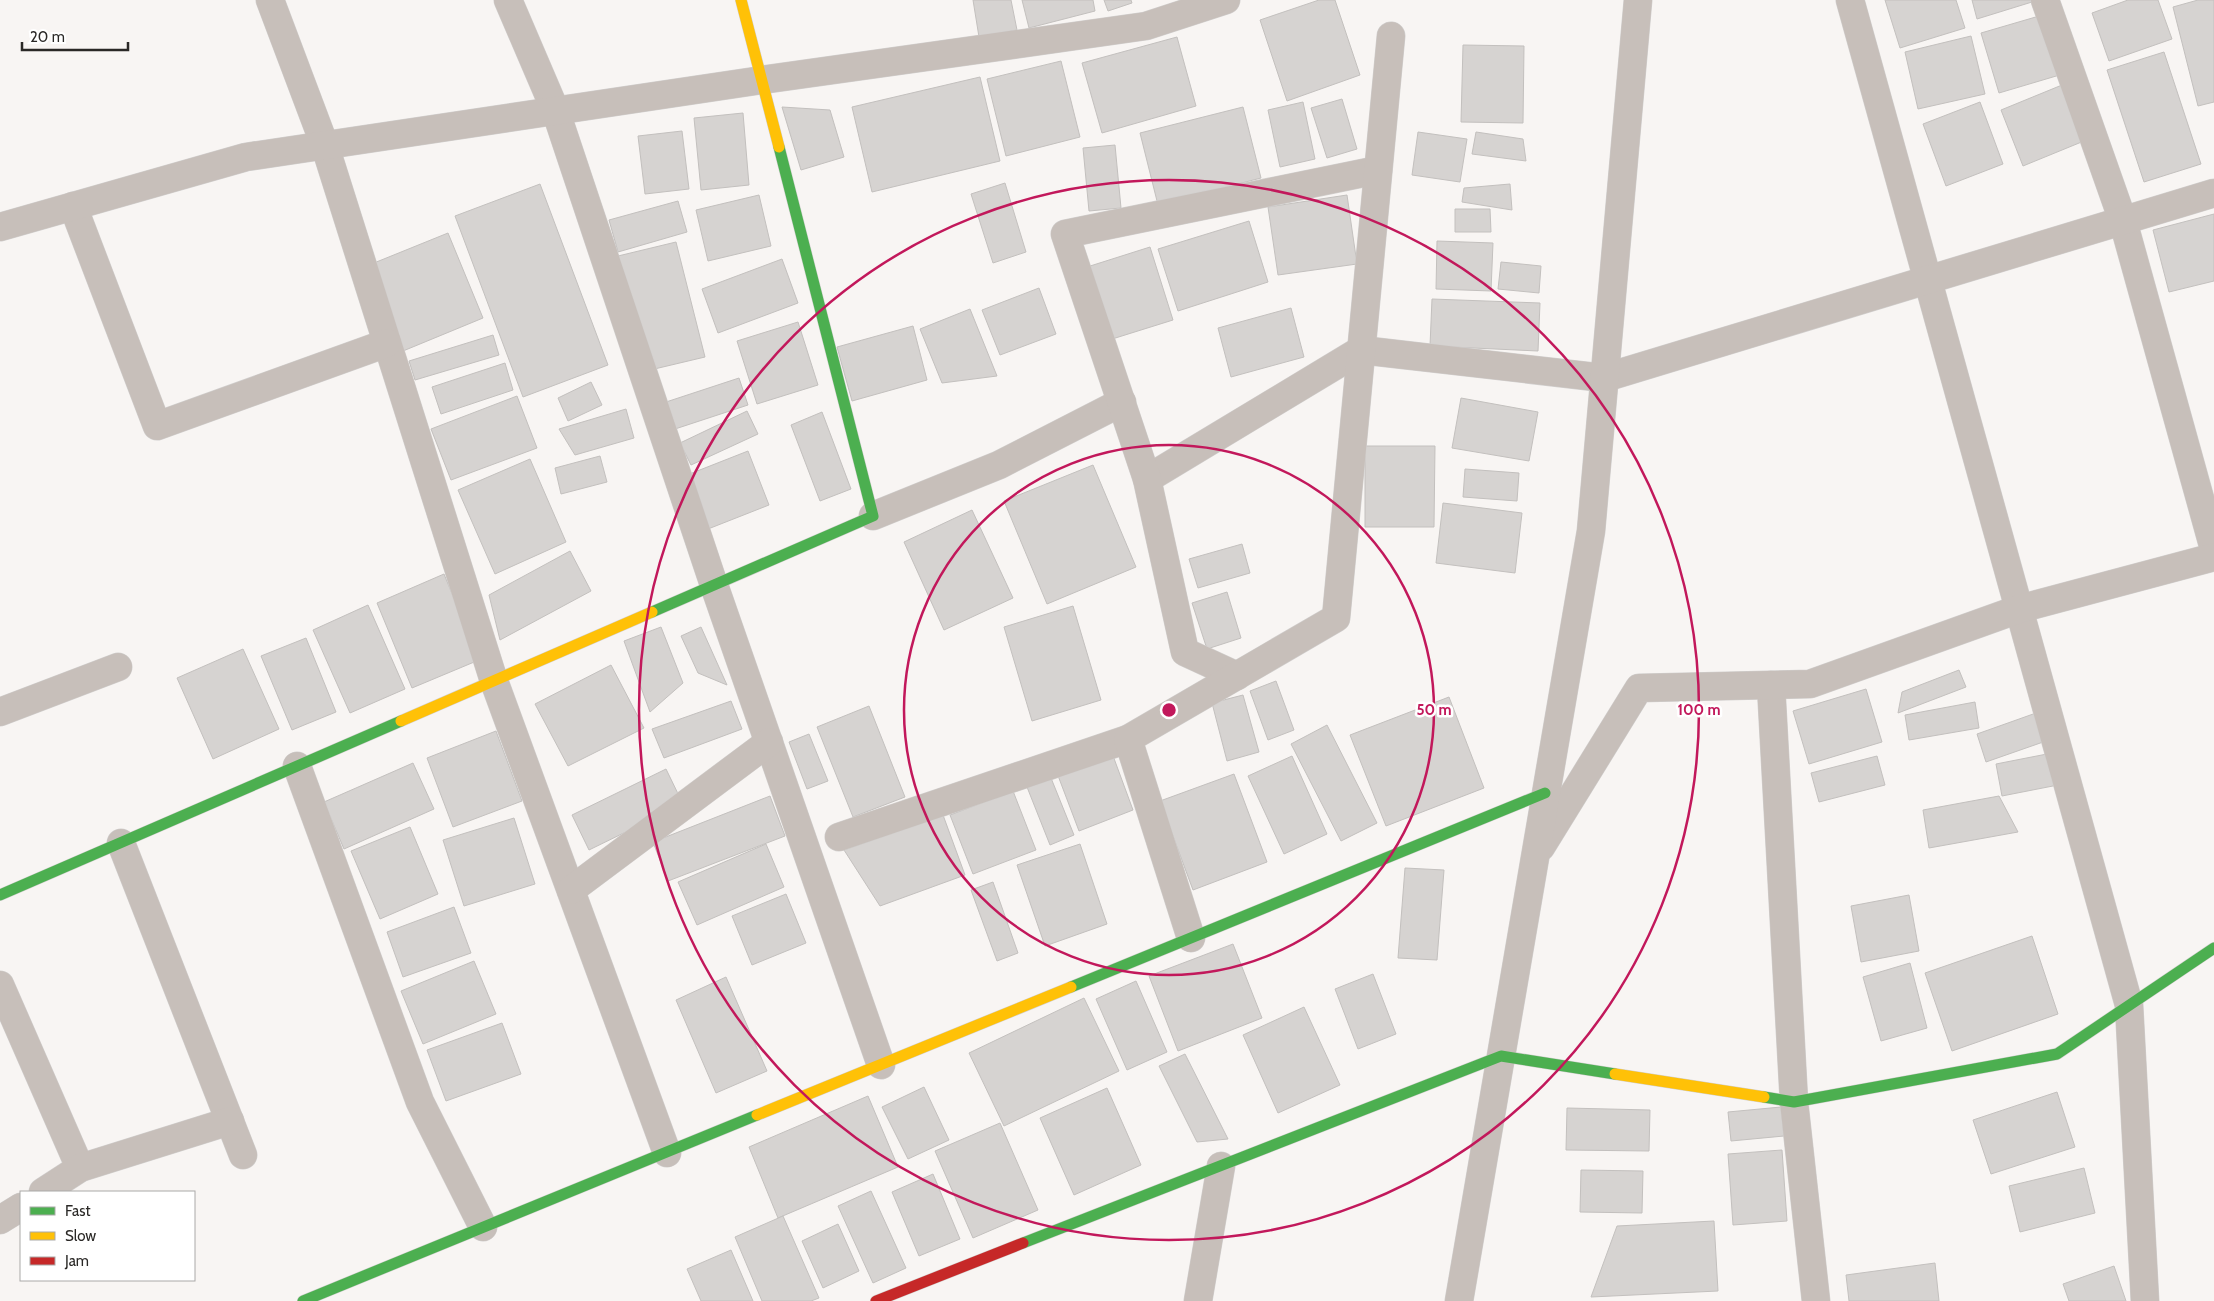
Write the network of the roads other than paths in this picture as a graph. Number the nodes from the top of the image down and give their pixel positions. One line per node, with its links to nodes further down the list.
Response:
1 (270, 0): 12 (street)
2 (508, 0): 11 (street)
3 (741, 0): 10 (street)
4 (1226, 0): 8 (street)
5 (1638, 0): 21 (street)
6 (1850, 0): 18 (street)
7 (2045, 0): 16 (street)
8 (1176, 8): 10 (street)
9 (1391, 36): 13 (street)
10 (762, 80): 11 (street); 24 (street)
11 (556, 112): 12 (street); 27 (street)
12 (325, 146): 15 (street); 19 (street)
13 (1378, 170): 20 (street); 22 (street)
14 (2214, 193): 16 (street)
15 (73, 206): 17 (street); 19 (street)
16 (2123, 221): 18 (street); 25 (street)
17 (0, 227)
18 (1927, 280): 21 (street); 28 (street)
19 (387, 343): 32 (street)
20 (1361, 350): 21 (street); 23 (street); 31 (street)
21 (1604, 378): 39 (street)
22 (1122, 402): 23 (street); 24 (street)
23 (1147, 479): 29 (street)
24 (873, 516): 27 (street)
25 (2214, 549)
26 (2214, 558): 28 (street)
27 (714, 585): 32 (street); 37 (street)
28 (2019, 609): 33 (street); 48 (street)
29 (1185, 652): 31 (street); 34 (street)
30 (118, 667): 35 (street)
31 (1237, 676): 34 (street)
32 (494, 681): 38 (street); 43 (street)
33 (1771, 685): 42 (street); 51 (street)
34 (1207, 693): 36 (street)
35 (0, 712)
36 (1128, 739): 40 (street); 45 (street)
37 (769, 742): 43 (street); 50 (street)
38 (297, 766): 41 (street); 60 (street)
39 (1545, 794): 42 (street); 45 (street)
40 (839, 837)
41 (121, 843): 44 (street); 52 (street)
42 (1534, 858): 49 (street)
43 (570, 890): 53 (street)
44 (0, 895)
45 (1191, 938): 50 (street)
46 (2214, 948): 48 (street)
47 (0, 985): 56 (street)
48 (2129, 1005): 51 (street); 66 (street)
49 (1501, 1056): 51 (street); 55 (street); 64 (street)
50 (881, 1065): 53 (street)
51 (1794, 1102): 65 (street)
52 (230, 1121): 54 (street); 56 (street)
53 (667, 1153): 60 (street)
54 (243, 1155)
55 (1221, 1166): 62 (street); 63 (street)
56 (80, 1168): 57 (street)
57 (45, 1191)
58 (20, 1207): 59 (street)
59 (0, 1220)
60 (483, 1227): 61 (street)
61 (303, 1301)
62 (876, 1301)
63 (1198, 1301)
64 (1459, 1301)
65 (1816, 1301)
66 (2145, 1301)

